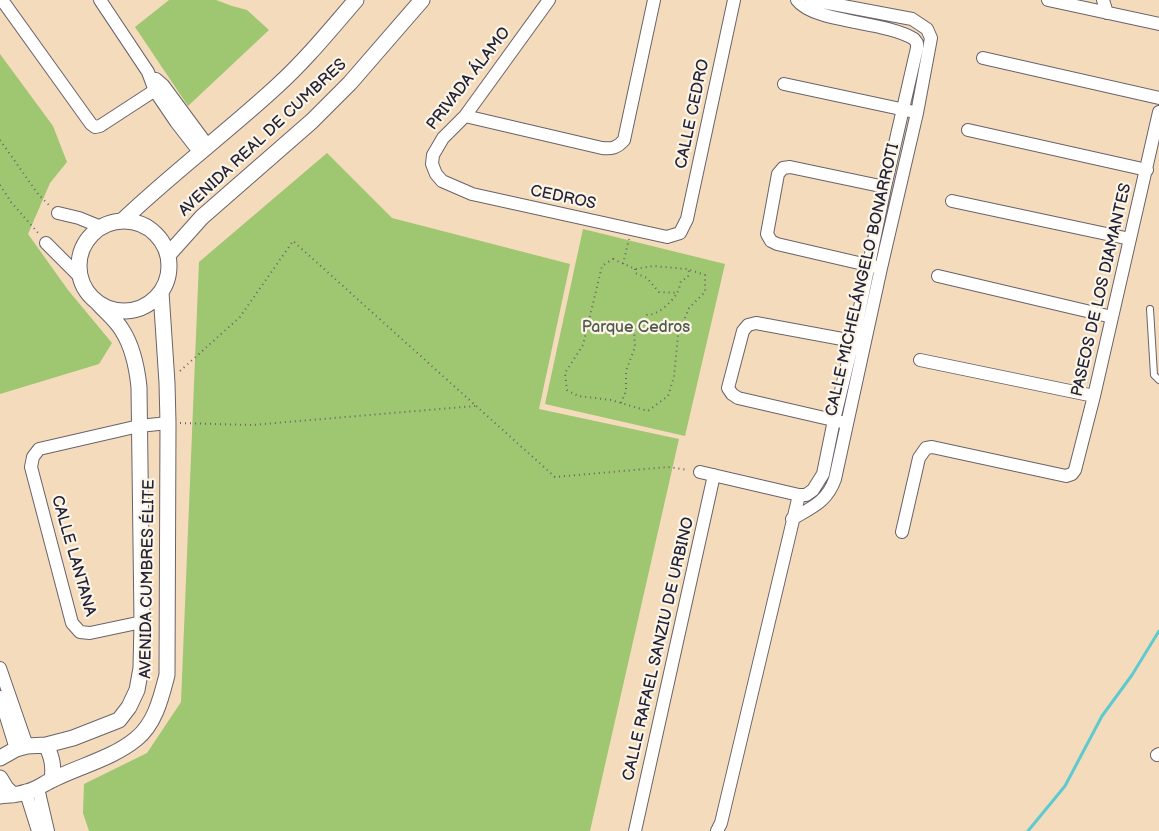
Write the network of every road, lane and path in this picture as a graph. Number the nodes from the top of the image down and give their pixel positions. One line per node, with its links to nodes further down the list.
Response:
1 (2, 0): 18 (street)
2 (100, 0): 18 (street)
3 (356, 0): 26 (street, AVENIDA REAL DE CUMBRES)
4 (422, 0): 39 (street, AVENIDA REAL DE CUMBRES)
5 (549, 0): 23 (street, PRIVADA ÁLAMO)
6 (654, 0): 23 (street)
7 (734, 0): 36 (street, CALLE CEDRO)
8 (797, 0): 15 (street)
9 (812, 0): 14 (street)
10 (1048, 0): 12 (street)
11 (1103, 0): 12 (street)
12 (1107, 13): 13 (street)
13 (1159, 24)
14 (927, 29): 15 (street); 22 (street, CALLE MICHELÁNGELO BONARROTI)
15 (914, 39): 20 (street, CALLE MICHELÁNGELO BONARROTI)
16 (983, 58): 19 (street)
17 (784, 84): 20 (street)
18 (159, 88): 26 (street)
19 (1159, 98)
20 (903, 110): 22 (street); 30 (street, CALLE MICHELÁNGELO BONARROTI)
21 (1159, 112): 27 (street, PASEOS DE LOS DIAMANTES)
22 (917, 113): 41 (street, CALLE MICHELÁNGELO BONARROTI)
23 (464, 116): 28 (street, PRIVADA ÁLAMO)
24 (968, 130): 27 (street)
25 (0, 140): 32 (path)
26 (204, 150): 33 (street, AVENIDA REAL DE CUMBRES)
27 (1147, 170): 37 (street, PASEOS DE LOS DIAMANTES)
28 (442, 181): 35 (street, CEDROS)
29 (0, 185): 38 (path)
30 (885, 187): 41 (street, CALLE MICHELÁNGELO BONARROTI); 41 (street)
31 (952, 201): 37 (street)
32 (58, 213): 34 (street)
33 (122, 220): 34 (street); 39 (street)
34 (101, 227): 45 (street)
35 (632, 229): 36 (street, CEDROS); 40 (path)
36 (680, 233)
37 (1130, 239): 50 (street, PASEOS DE LOS DIAMANTES)
38 (46, 243): 45 (street)
39 (168, 256): 46 (street)
40 (623, 264): 42 (path); 56 (path)
41 (875, 266): 51 (street, CALLE MICHELÁNGELO BONARROTI); 60 (street, CALLE MICHELÁNGELO BONARROTI)
42 (635, 269): 43 (path); 47 (path)
43 (689, 270): 47 (path); 56 (path)
44 (938, 276): 50 (street)
45 (80, 277): 48 (street)
46 (161, 292): 48 (street); 54 (street, AVENIDA CUMBRES ÉLITE)
47 (678, 292): 56 (path)
48 (98, 303): 61 (street, AVENIDA CUMBRES ÉLITE)
49 (1150, 309): 53 (lane)
50 (1112, 317): 55 (street, PASEOS DE LOS DIAMANTES)
51 (853, 340): 58 (street, CALLE MICHELÁNGELO BONARROTI); 58 (street)
52 (920, 360): 55 (street)
53 (1159, 380)
54 (167, 383): 57 (path); 59 (street, AVENIDA CUMBRES ÉLITE)
55 (1094, 396): 66 (street, PASEOS DE LOS DIAMANTES)
56 (621, 403)
57 (476, 406): 59 (path); 62 (path)
58 (834, 420): 60 (street); 64 (street, CALLE MICHELÁNGELO BONARROTI)
59 (168, 423): 61 (street); 71 (street, AVENIDA CUMBRES ÉLITE)
60 (846, 423): 65 (street, CALLE MICHELÁNGELO BONARROTI)
61 (139, 426): 67 (street, AVENIDA CUMBRES ÉLITE); 67 (street, CALLE LANTANA)
62 (700, 472): 63 (street)
63 (714, 475): 64 (street); 80 (street, CALLE RAFAEL SANZIU DE URBINO)
64 (799, 495): 65 (street)
65 (792, 518): 81 (street)
66 (902, 532)
67 (142, 622): 70 (street, AVENIDA CUMBRES ÉLITE)
68 (0, 669): 73 (street)
69 (0, 697): 73 (street)
70 (119, 720): 71 (street); 72 (street)
71 (136, 739): 76 (street, AVENIDA CUMBRES ÉLITE)
72 (46, 745): 73 (street); 76 (street)
73 (22, 747): 74 (street)
74 (0, 758)
75 (0, 778): 77 (street)
76 (52, 780): 77 (street, AVENIDA CUMBRES ÉLITE)
77 (19, 793): 78 (street); 79 (street)
78 (38, 831)
79 (48, 831)
80 (635, 831)
81 (717, 831)

